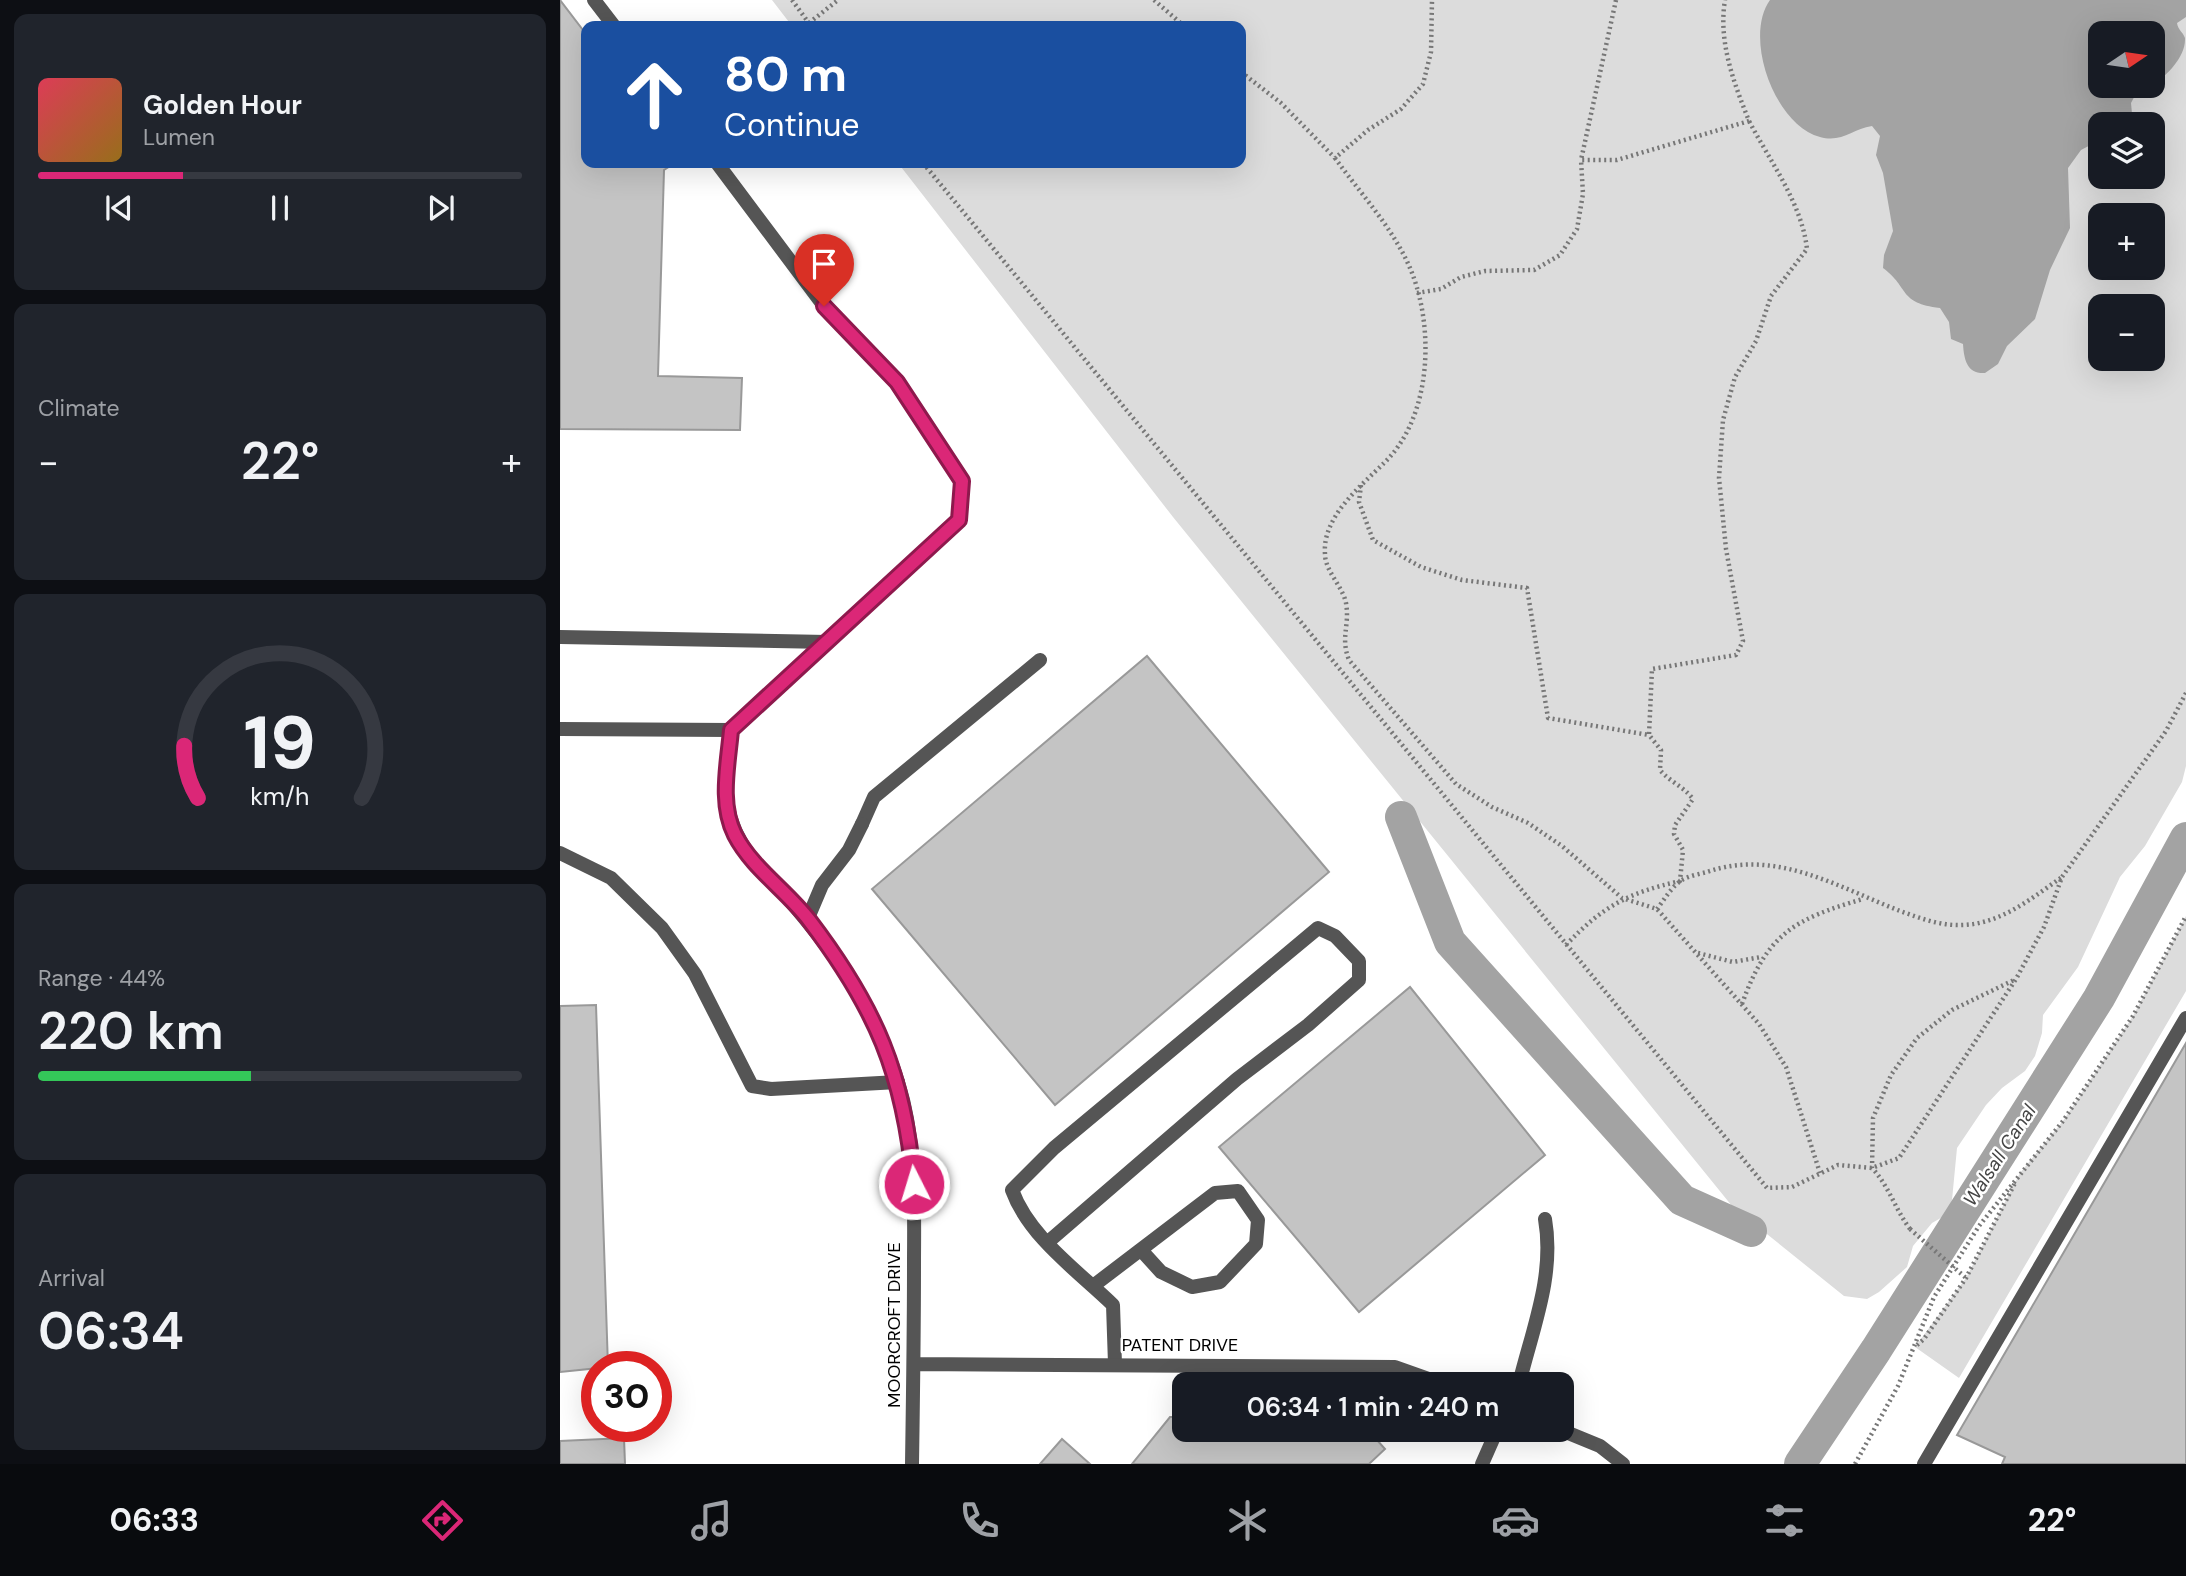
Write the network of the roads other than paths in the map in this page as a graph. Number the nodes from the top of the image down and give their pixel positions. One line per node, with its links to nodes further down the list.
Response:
1 (594, 0): 2 (street)
2 (610, 21)
3 (721, 168): 5 (street)
4 (560, 637): 5 (street)
5 (827, 642): 8 (street)
6 (1040, 660): 10 (street)
7 (560, 729): 8 (street)
8 (731, 730): 10 (street, MOORCROFT DRIVE)
9 (560, 853): 12 (street)
10 (808, 918): 12 (street, MOORCROFT DRIVE)
11 (2186, 1018): 26 (street)
12 (898, 1083): 17 (street, MOORCROFT DRIVE)
13 (1545, 1219): 20 (street)
14 (1048, 1242): 14 (street); 16 (street)
15 (1141, 1250): 15 (street); 16 (street)
16 (1093, 1286): 18 (street)
17 (914, 1364): 18 (street, PATENT DRIVE); 23 (street, MOORCROFT DRIVE)
18 (1115, 1364): 19 (street, PATENT DRIVE)
19 (1409, 1372)
20 (1522, 1372)
21 (1574, 1435): 25 (street)
22 (1492, 1442): 24 (street)
23 (912, 1464)
24 (1482, 1464)
25 (1623, 1464)
26 (1924, 1464)

